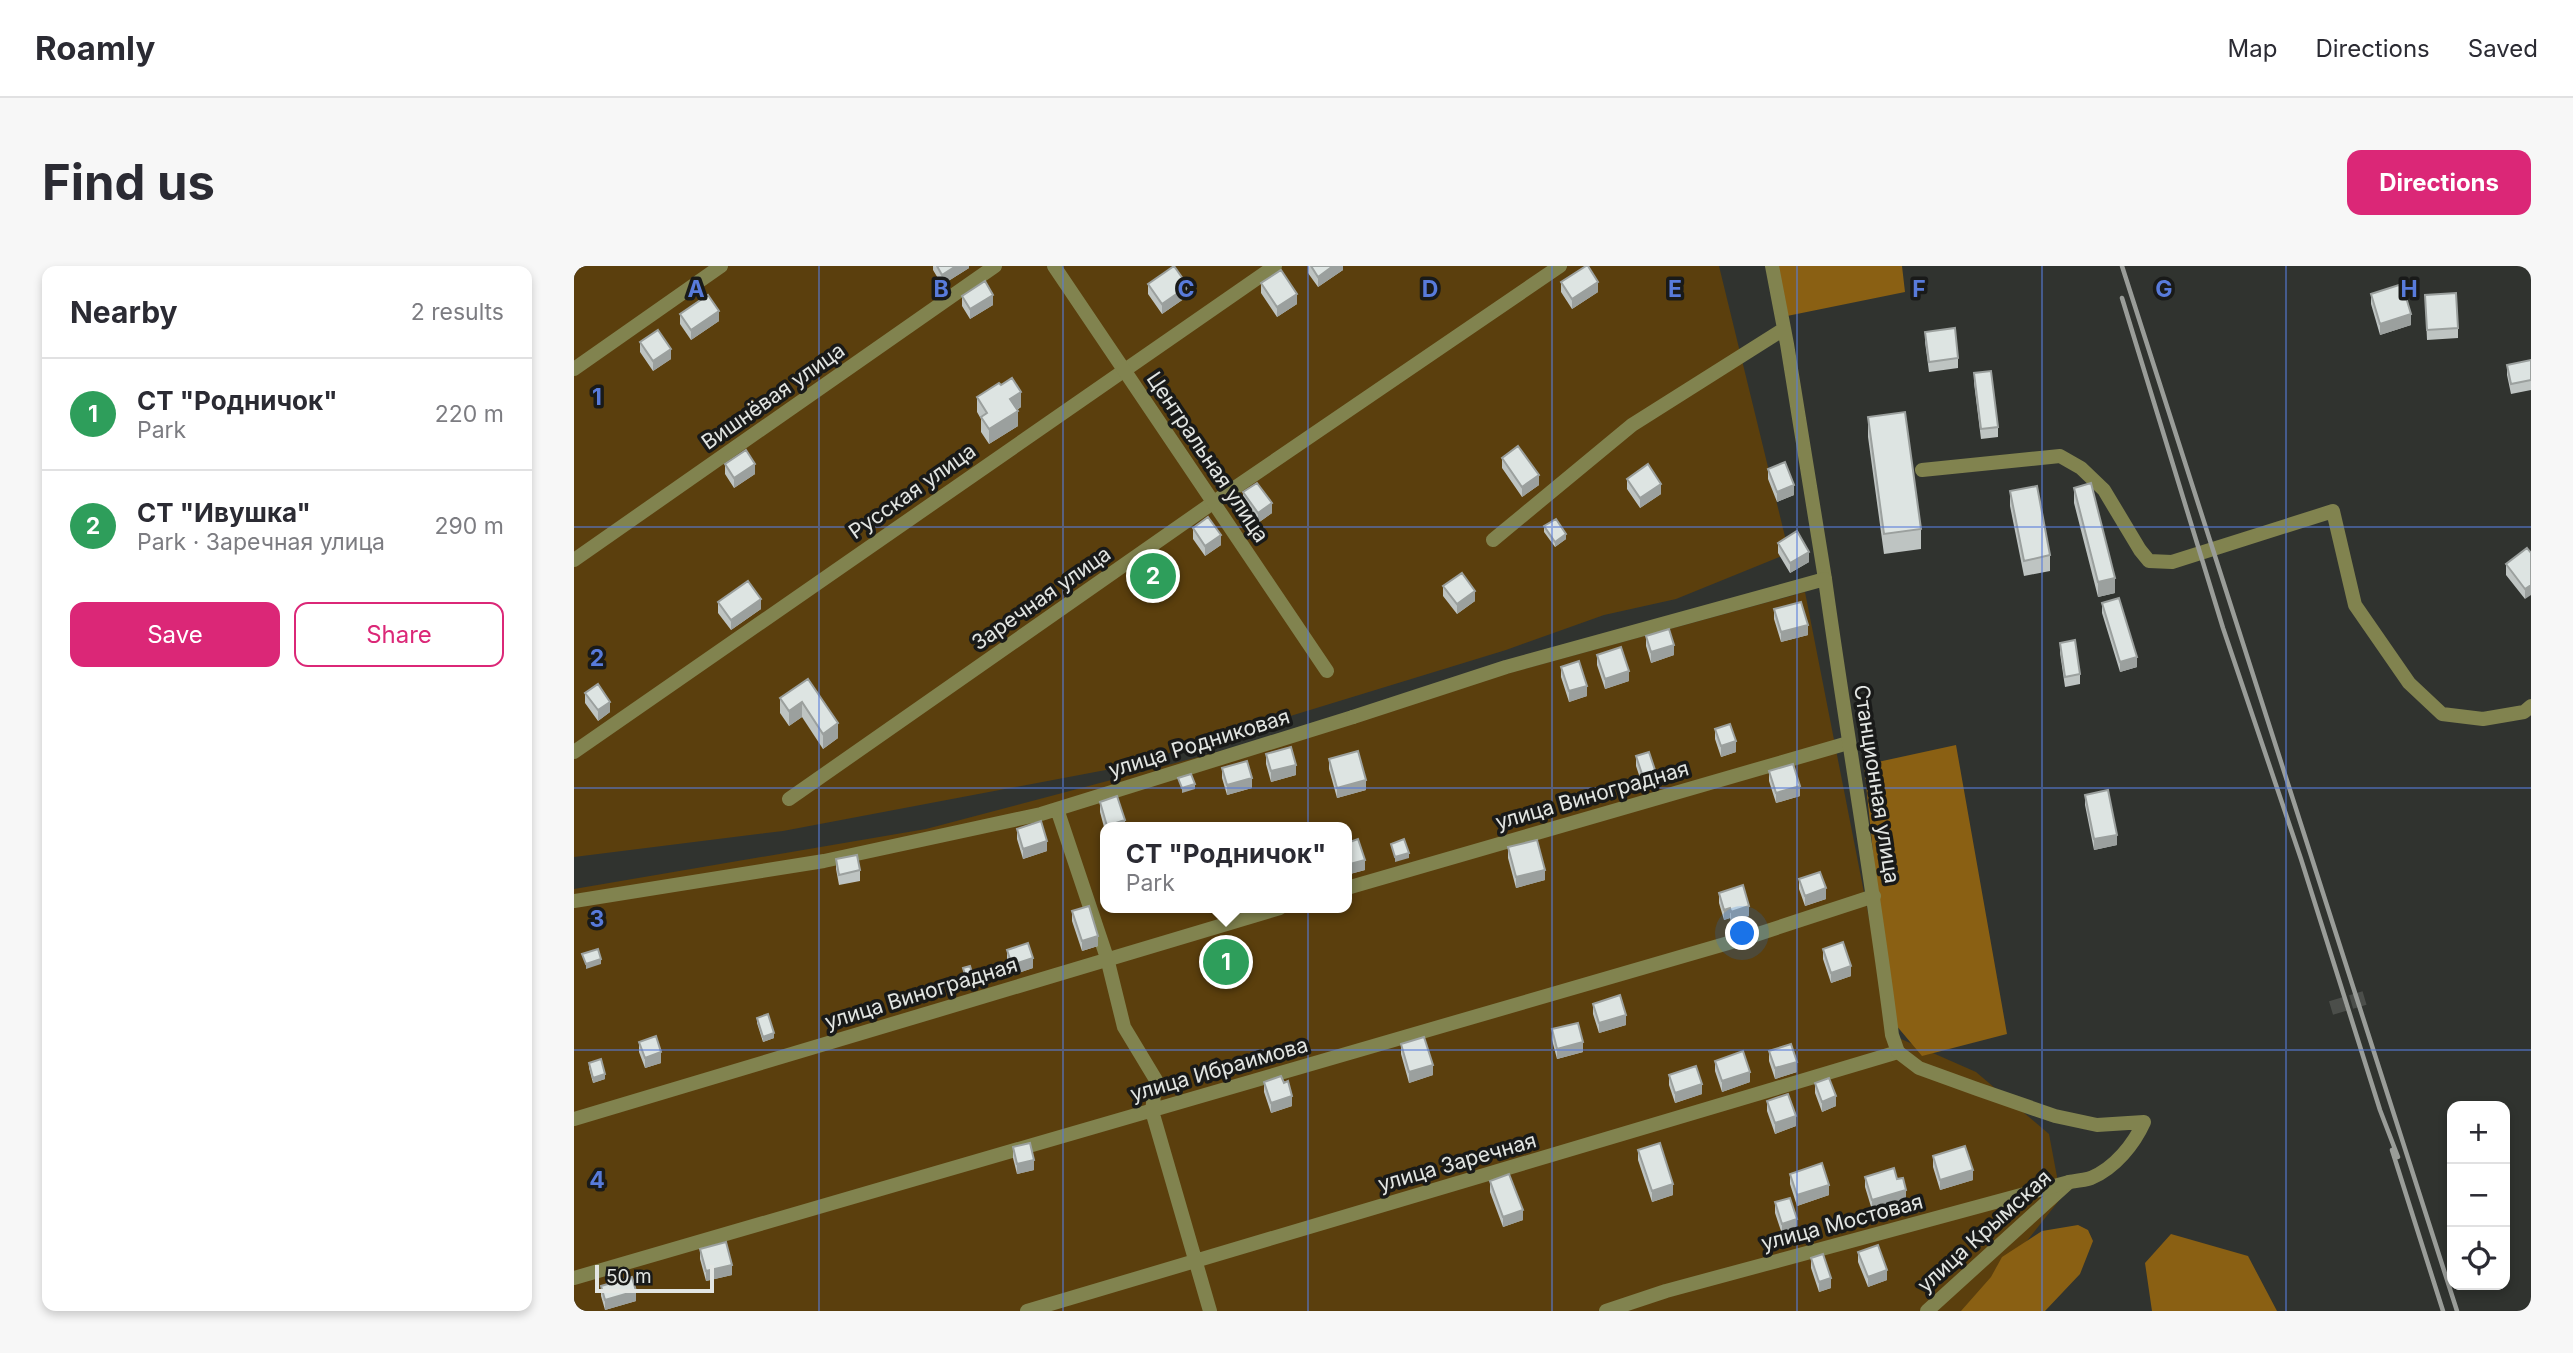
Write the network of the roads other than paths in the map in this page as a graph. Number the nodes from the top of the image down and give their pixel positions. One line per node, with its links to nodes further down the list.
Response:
1 (722, 266): 8 (street)
2 (996, 266): 13 (street, Вишнёвая улица)
3 (1054, 266): 9 (street, Центральная улица)
4 (1275, 266): 9 (street, Русская улица)
5 (1560, 266): 11 (street, Заречная улица)
6 (1772, 266): 7 (street, Станционная улица)
7 (1784, 329): 12 (street); 14 (street, Станционная улица)
8 (574, 369)
9 (1123, 370): 11 (street, Центральная улица); 18 (street, Русская улица)
10 (1923, 470): 16 (street)
11 (1214, 502): 15 (street, Центральная улица); 19 (street, Заречная улица)
12 (1493, 540)
13 (574, 560)
14 (1825, 579): 17 (street, Станционная улица); 20 (street, улица Родниковая)
15 (1327, 671)
16 (2531, 706)
17 (1848, 743): 21 (street, улица Виноградная); 22 (street, Станционная улица)
18 (574, 752)
19 (789, 799)
20 (1057, 809): 23 (street, улица Родниковая); 25 (street)
21 (1352, 887)
22 (1874, 897): 26 (street, Станционная улица); 27 (street, улица Ибраимова)
23 (574, 901)
24 (1263, 913): 25 (street, улица Виноградная)
25 (1107, 958): 27 (street); 28 (street, улица Виноградная)
26 (1898, 1052): 29 (street, улица Мостовая); 30 (street, улица Заречная)
27 (1152, 1111): 30 (street); 31 (street, улица Ибраимова)
28 (574, 1119)
29 (2069, 1182): 34 (street, улица Мостовая); 35 (street, улица Крымская)
30 (1196, 1261): 32 (street, улица Заречная); 33 (street)
31 (574, 1278)
32 (1027, 1311)
33 (1210, 1311)
34 (1606, 1311)
35 (1927, 1311)

